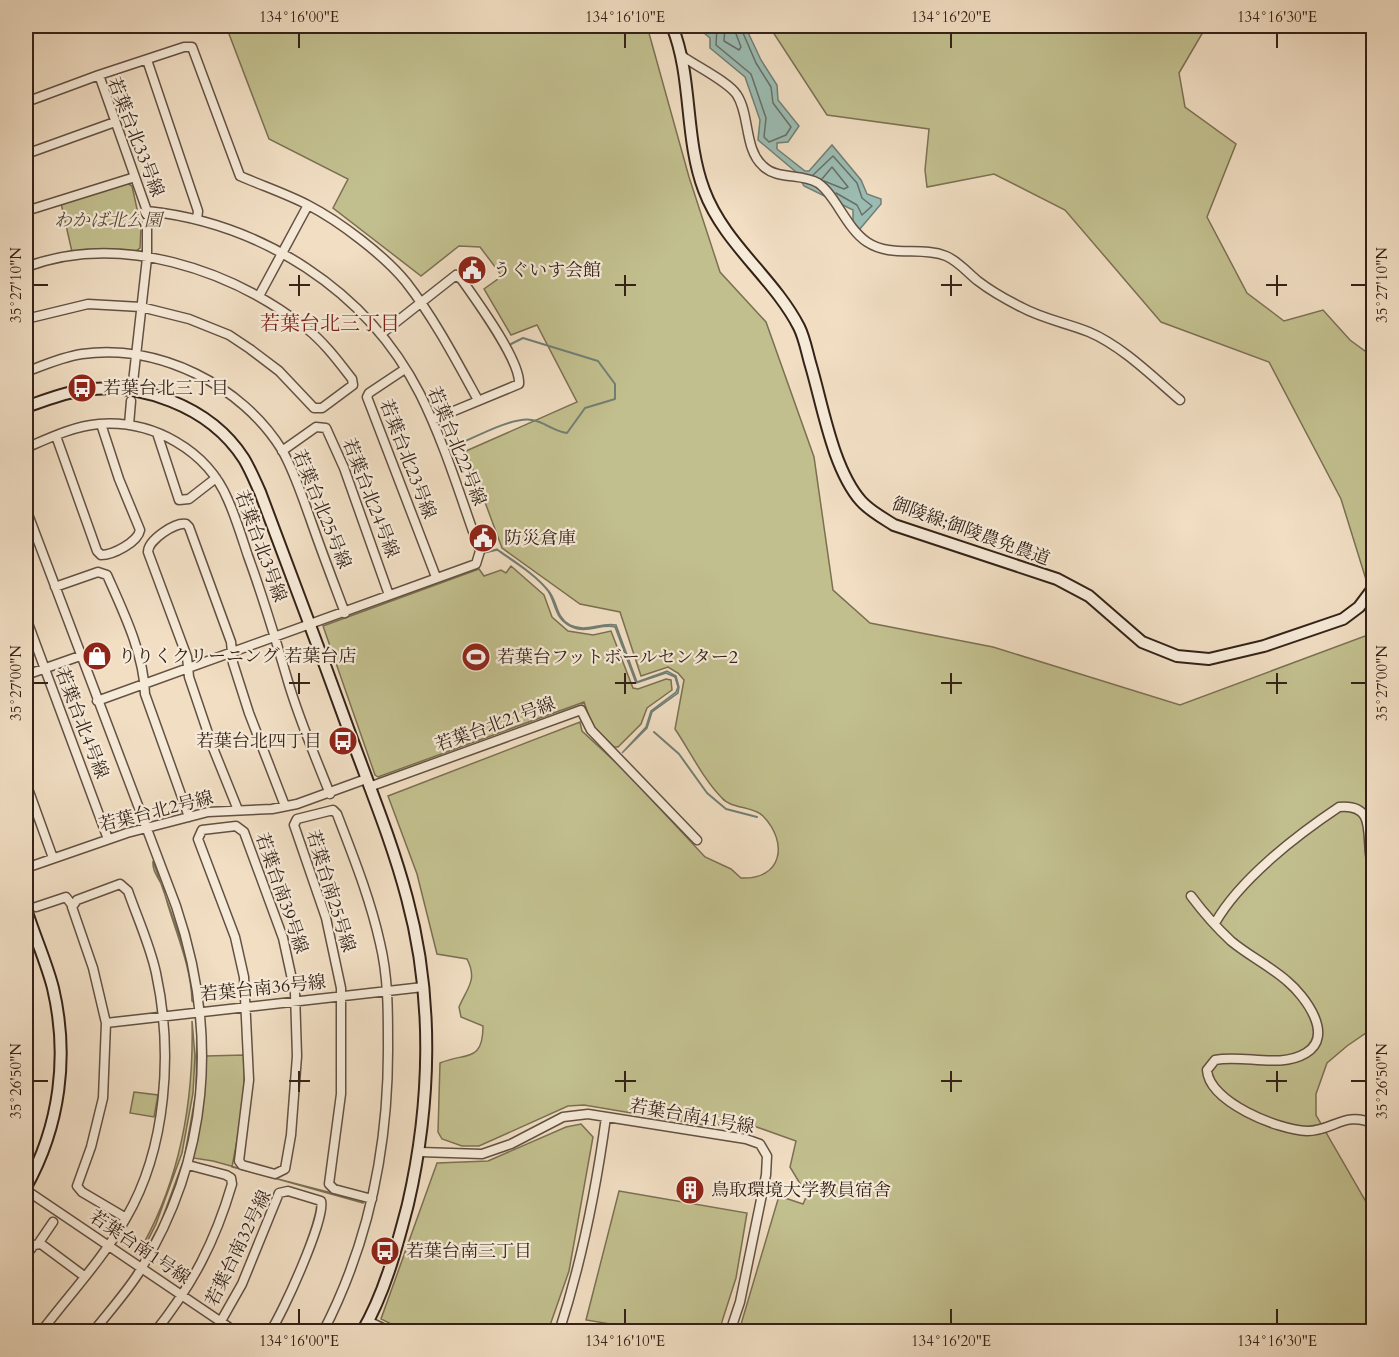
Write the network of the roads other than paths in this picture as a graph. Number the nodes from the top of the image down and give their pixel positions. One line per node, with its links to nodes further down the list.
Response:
1 (672, 26): 2 (street, 御陵線;御陵農免農道)
2 (682, 56): 26 (street); 39 (street, 御陵線;御陵農免農道)
3 (147, 60): 4 (street); 9 (street); 12 (street)
4 (99, 75): 5 (street, 若葉台北33号線); 6 (street, 若葉台北33号線)
5 (26, 102)
6 (115, 122): 7 (street); 8 (street, 若葉台北33号線)
7 (26, 154)
8 (135, 177): 10 (street); 11 (street, 若葉台北33号線)
9 (308, 205): 13 (street); 17 (street)
10 (26, 211)
11 (147, 212): 12 (street, 若葉台北22号線); 14 (street, 若葉台北33号線)
12 (197, 219): 13 (street, 若葉台北22号線)
13 (283, 254): 16 (street); 20 (street, 若葉台北22号線)
14 (147, 258): 15 (street); 16 (street); 18 (street, 若葉台北33号線)
15 (26, 267)
16 (259, 296): 18 (street)
17 (420, 303): 20 (street); 25 (street); 25 (street)
18 (141, 307): 19 (street); 21 (street, 若葉台北33号線)
19 (26, 320)
20 (381, 334): 22 (street, 若葉台北22号線)
21 (137, 356): 23 (street, 若葉台北25号線); 24 (street, 若葉台北33号線); 34 (street, 若葉台北25号線)
22 (405, 369): 28 (street, 若葉台北22号線); 37 (street, 若葉台北23号線)
23 (26, 372)
24 (132, 396): 27 (street); 30 (street, 若葉台北33号線); 43 (street)
25 (478, 400): 28 (street)
26 (1179, 400)
27 (26, 407)
28 (432, 420): 37 (street, 若葉台北22号線)
29 (101, 424): 30 (street, 若葉台北3号線); 32 (street, 若葉台北3号線); 32 (street)
30 (129, 425): 31 (street, 若葉台北3号線)
31 (158, 433): 35 (street, 若葉台北3号線); 35 (street)
32 (56, 436): 33 (street, 若葉台北3号線)
33 (26, 448)
34 (282, 451): 40 (street, 若葉台北24号線); 41 (street, 若葉台北25号線)
35 (216, 478): 44 (street, 若葉台北3号線)
36 (26, 509): 38 (street)
37 (436, 577): 40 (street, 若葉台北22号線)
38 (55, 587): 46 (street); 50 (street)
39 (1374, 587)
40 (389, 595): 41 (street, 若葉台北22号線)
41 (345, 613): 43 (street, 若葉台北22号線)
42 (26, 620): 47 (street, 若葉台北4号線)
43 (310, 626): 44 (street, 若葉台北22号線); 53 (street)
44 (276, 638): 45 (street, 若葉台北22号線); 54 (street, 若葉台北3号線)
45 (233, 654): 48 (street, 若葉台北22号線); 48 (street); 55 (street)
46 (80, 656): 47 (street); 51 (street)
47 (44, 668): 49 (street); 59 (street, 若葉台北4号線)
48 (189, 669): 50 (street, 若葉台北22号線); 56 (street)
49 (26, 675)
50 (145, 684): 51 (street, 若葉台北22号線); 57 (street)
51 (97, 701): 58 (street)
52 (26, 783): 61 (street)
53 (368, 783): 54 (street, 若葉台北2号線); 60 (street, 若葉台北21号線); 68 (street)
54 (330, 794): 55 (street, 若葉台北2号線)
55 (285, 806): 56 (street, 若葉台北2号線)
56 (238, 810): 57 (street, 若葉台北2号線)
57 (189, 817): 58 (street, 若葉台北2号線)
58 (145, 828): 59 (street, 若葉台北2号線); 73 (street)
59 (108, 839): 61 (street, 若葉台北2号線)
60 (697, 840)
61 (53, 858): 62 (street, 若葉台北2号線)
62 (26, 868)
63 (1374, 872): 67 (street)
64 (1191, 896): 67 (street)
65 (72, 905): 66 (street); 74 (street); 75 (street)
66 (31, 908): 80 (street)
67 (1215, 923): 77 (street)
68 (423, 987): 69 (street, 若葉台南36号線); 78 (street)
69 (387, 991): 70 (street, 若葉台南36号線); 70 (street, 若葉台南25号線); 81 (street, 若葉台南25号線)
70 (340, 996): 71 (street, 若葉台南36号線); 81 (street, 若葉台南25号線)
71 (294, 1002): 72 (street, 若葉台南36号線); 72 (street, 若葉台南39号線); 72 (street, 若葉台南39号線)
72 (248, 1007): 73 (street, 若葉台南36号線)
73 (201, 1012): 74 (street, 若葉台南36号線); 79 (street)
74 (163, 1017): 75 (street, 若葉台南36号線); 82 (street)
75 (106, 1023): 82 (street)
76 (606, 1117): 78 (street, 若葉台南41号線); 101 (street, 若葉台南41号線); 102 (street, 若葉台南41号線)
77 (1374, 1124)
78 (420, 1152): 91 (street)
79 (188, 1165): 87 (street); 89 (street)
80 (26, 1189): 85 (street, 若葉台南1号線)
81 (372, 1199): 98 (street, 若葉台南25号線)
82 (126, 1218): 85 (street)
83 (53, 1222): 84 (street)
84 (38, 1244): 86 (street); 88 (street)
85 (107, 1246): 87 (street, 若葉台南1号線); 88 (street)
86 (26, 1255)
87 (141, 1269): 89 (street, 若葉台南1号線); 93 (street)
88 (84, 1276): 92 (street)
89 (183, 1296): 90 (street, 若葉台南1号線); 94 (street)
90 (221, 1321): 95 (street); 96 (street, 若葉台南1号線); 97 (street, 若葉台南32号線)
91 (368, 1321): 99 (street); 100 (street)
92 (41, 1332)
93 (93, 1332)
94 (155, 1332)
95 (211, 1332)
96 (236, 1332)
97 (270, 1332)
98 (323, 1332)
99 (362, 1332)
100 (391, 1332)
101 (559, 1332)
102 (730, 1332)

